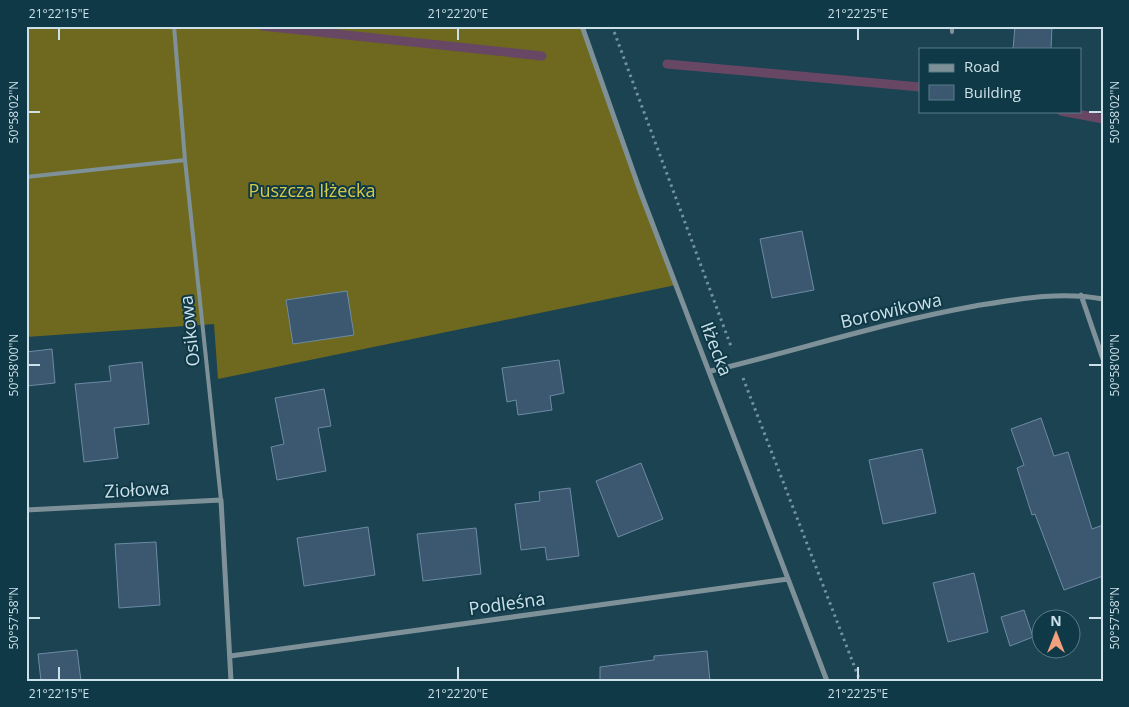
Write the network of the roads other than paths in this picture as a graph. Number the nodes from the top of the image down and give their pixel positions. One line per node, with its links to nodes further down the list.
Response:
1 (174, 26): 5 (lane, Osikowa)
2 (582, 26): 10 (street, Iłżecka)
3 (952, 26): 4 (lane)
4 (952, 32)
5 (185, 160): 6 (lane); 11 (lane, Osikowa)
6 (26, 177)
7 (1081, 295): 8 (street, Borowikowa); 9 (street); 10 (street, Borowikowa)
8 (1103, 299)
9 (1103, 360)
10 (710, 371): 13 (street, Iłżecka)
11 (221, 500): 12 (street, Ziołowa); 14 (street)
12 (26, 510)
13 (788, 579): 14 (street, Podleśna); 16 (street, Iłżecka)
14 (230, 656): 15 (street)
15 (231, 681)
16 (827, 681)

